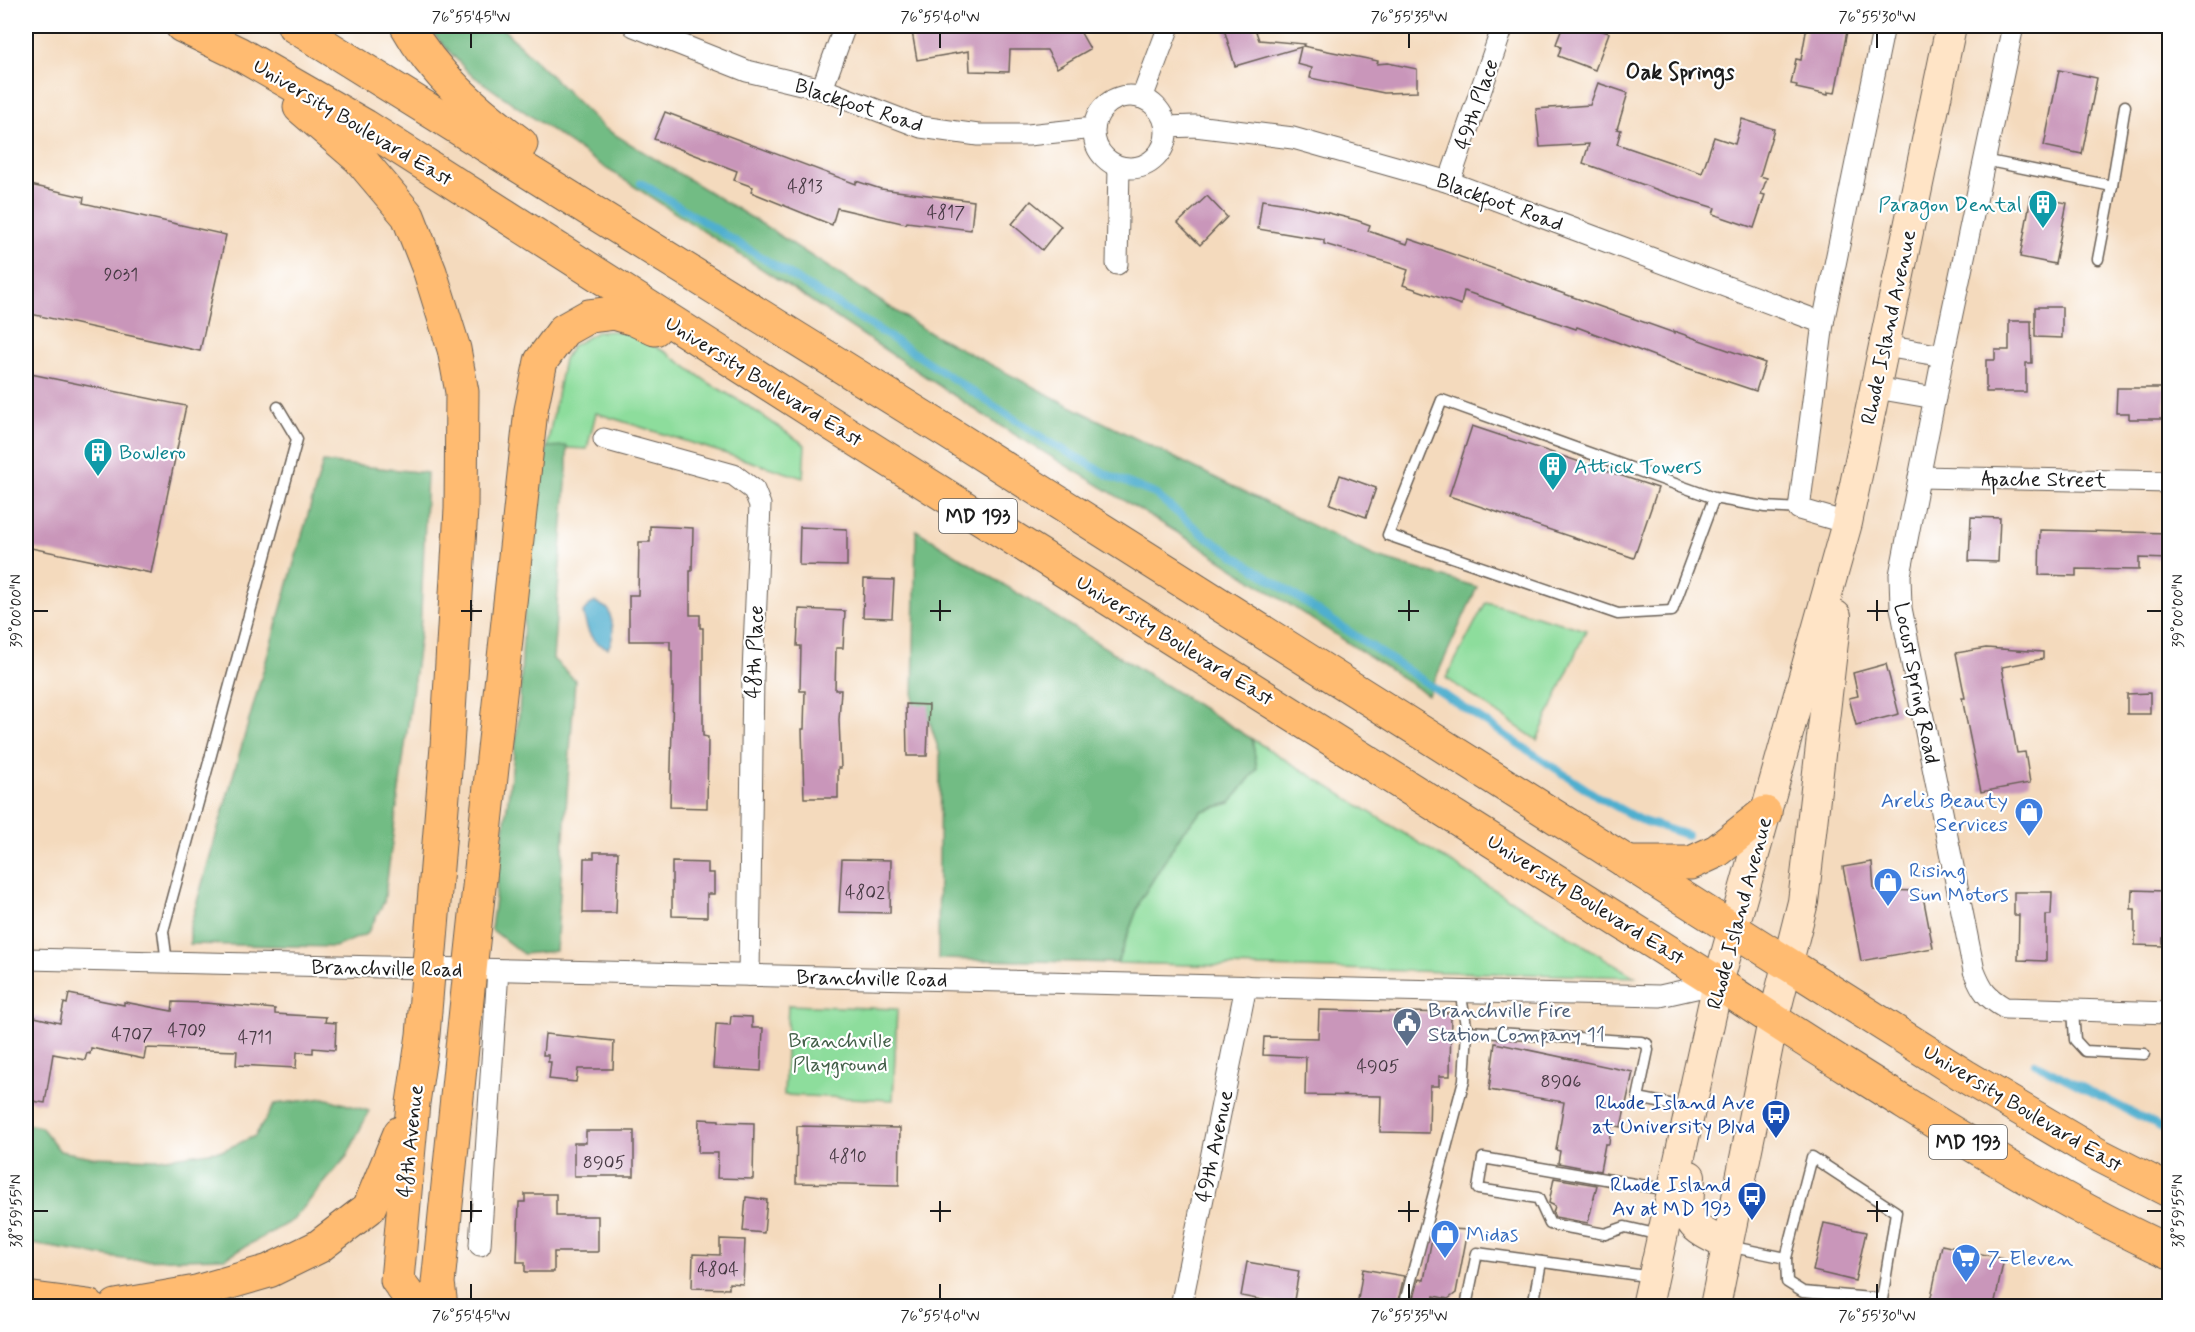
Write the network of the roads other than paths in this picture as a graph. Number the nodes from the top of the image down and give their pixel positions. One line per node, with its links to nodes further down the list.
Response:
1 (182, 26): 11 (main road, University Boulevard East / MD 193)
2 (294, 26): 23 (main road, University Boulevard East / MD 193)
3 (407, 26): 23 (main road)
4 (634, 26): 12 (street, Blackfoot Road)
5 (845, 26): 12 (street)
6 (1168, 26): 13 (street)
7 (1503, 26): 19 (street, 49th Place)
8 (1884, 26): 24 (street)
9 (1951, 26): 25 (street, Rhode Island Avenue)
10 (2013, 26): 17 (street)
11 (237, 53): 30 (main road, University Boulevard East / MD 193); 43 (main road, 48th Avenue)
12 (822, 89): 16 (street, Blackfoot Road)
13 (1142, 98): 15 (street); 16 (street)
14 (2126, 106): 20 (lane)
15 (1166, 127): 18 (street); 19 (street, Blackfoot Road)
16 (1094, 128): 18 (street)
17 (1984, 160): 20 (lane); 26 (street)
18 (1119, 167): 22 (street)
19 (1449, 182): 24 (street, Blackfoot Road)
20 (2112, 186): 21 (lane)
21 (2098, 259)
22 (1117, 264)
23 (687, 270): 38 (main road, University Boulevard East / MD 193)
24 (1822, 323): 35 (street)
25 (1885, 346): 26 (street); 27 (street, Rhode Island Avenue)
26 (1943, 356): 28 (street, Locust Spring Road)
27 (1876, 388): 28 (street); 36 (street, Rhode Island Avenue)
28 (1935, 398): 32 (street, Locust Spring Road)
29 (278, 407): 41 (lane)
30 (824, 419): 44 (main road, 48th Avenue); 46 (main road, University Boulevard East / MD 193)
31 (604, 439): 45 (street, 48th Place)
32 (1919, 477): 33 (street, Apache Street); 49 (street, Locust Spring Road)
33 (2169, 482)
34 (1714, 498): 34 (lane); 35 (lane)
35 (1799, 509): 36 (street)
36 (1847, 523): 37 (street, Rhode Island Avenue); 42 (street, Rhode Island Avenue)
37 (1765, 813): 38 (main road); 39 (street, Rhode Island Avenue)
38 (1628, 863): 39 (main road, University Boulevard East / MD 193)
39 (1732, 929): 42 (main road, University Boulevard East / MD 193); 46 (street, Rhode Island Avenue)
40 (26, 959): 41 (street, Branchville Road)
41 (167, 963): 43 (street, Branchville Road)
42 (1787, 964): 51 (street, Rhode Island Avenue); 57 (main road, University Boulevard East / MD 193)
43 (429, 969): 44 (street, Branchville Road); 55 (main road, 48th Avenue)
44 (484, 970): 45 (street, Branchville Road); 59 (street); 70 (main road, 48th Avenue)
45 (749, 975): 47 (street, Branchville Road)
46 (1718, 983): 48 (street, Branchville Road); 51 (main road, University Boulevard East / MD 193); 54 (street, Rhode Island Avenue)
47 (1246, 986): 48 (street, Branchville Road); 71 (street, 49th Avenue)
48 (1460, 991): 52 (lane)
49 (2073, 1010): 50 (street); 53 (lane)
50 (2169, 1013)
51 (1773, 1021): 60 (street, Rhode Island Avenue); 61 (main road, University Boulevard East / MD 193)
52 (1467, 1031): 54 (lane); 72 (lane)
53 (2144, 1054)
54 (1693, 1102): 56 (street, Rhode Island Avenue); 60 (street)
55 (413, 1103): 68 (main road); 69 (main road, 48th Avenue)
56 (1673, 1191): 58 (street, Rhode Island Avenue); 58 (lane)
57 (2169, 1191)
58 (1663, 1236): 64 (street, Rhode Island Avenue)
59 (480, 1245)
60 (1727, 1245): 62 (lane); 76 (street, Rhode Island Avenue)
61 (2169, 1252)
62 (1786, 1258): 66 (lane); 66 (lane)
63 (1541, 1262): 64 (lane); 73 (lane); 74 (lane)
64 (1653, 1277): 75 (street, Rhode Island Avenue)
65 (26, 1298): 67 (main road)
66 (1882, 1303)
67 (88, 1306)
68 (116, 1306)
69 (416, 1306)
70 (441, 1306)
71 (1181, 1306)
72 (1404, 1306)
73 (1466, 1306)
74 (1533, 1306)
75 (1647, 1306)
76 (1715, 1306)

